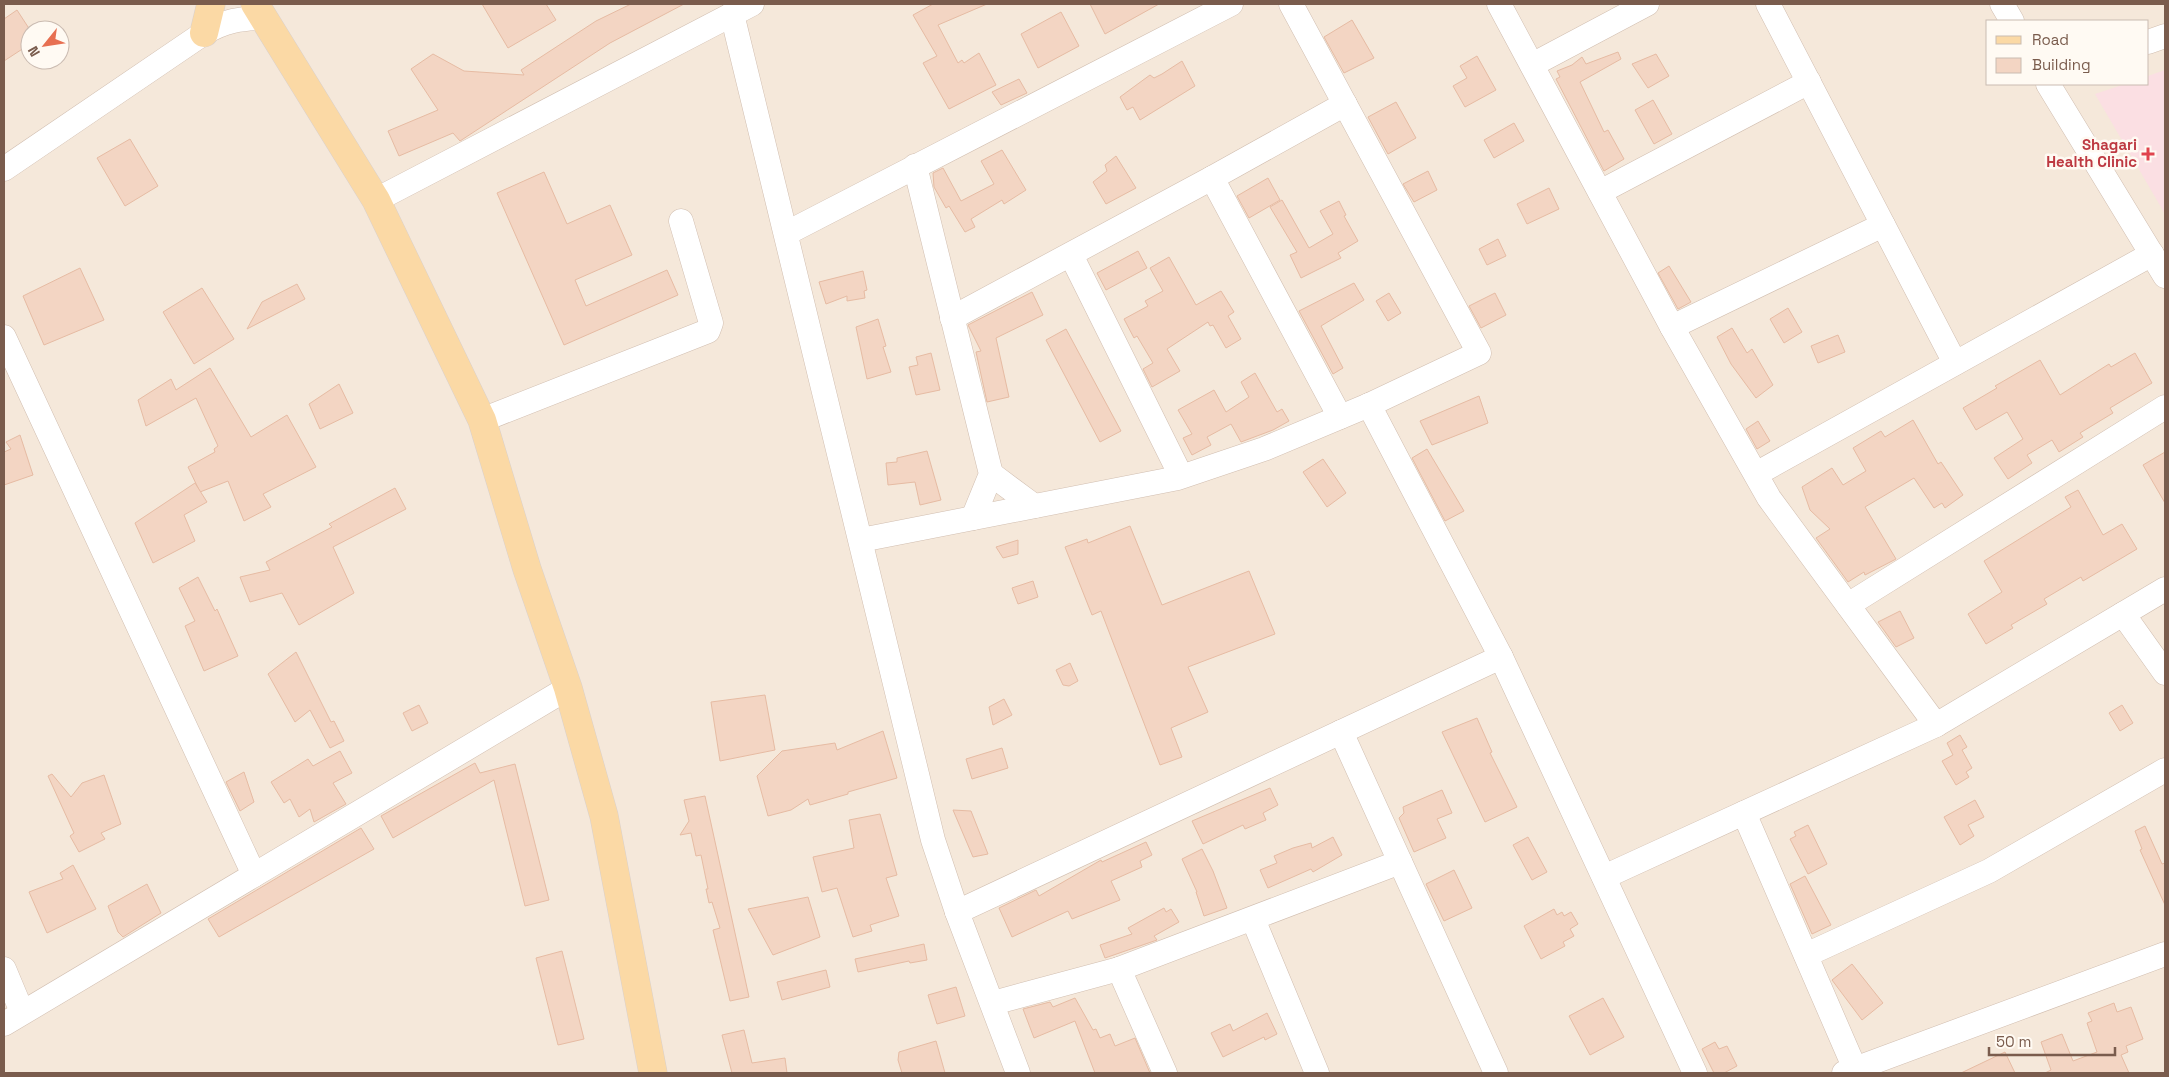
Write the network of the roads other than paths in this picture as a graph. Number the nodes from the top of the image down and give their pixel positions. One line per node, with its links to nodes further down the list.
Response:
1 (211, 4): 11 (main road)
2 (1231, 4): 18 (street)
3 (1291, 4): 17 (street)
4 (1499, 4): 14 (street)
5 (1647, 4): 14 (street)
6 (1768, 4): 15 (street)
7 (2002, 4): 10 (street)
8 (742, 9): 22 (street); 25 (street)
9 (260, 11): 11 (street); 22 (main road)
10 (2011, 20)
11 (204, 33): 19 (street)
12 (2165, 36): 13 (street)
13 (2149, 42)
14 (1532, 64): 21 (street)
15 (1809, 82): 21 (street); 24 (street)
16 (2049, 85): 27 (street)
17 (1345, 104): 20 (street); 33 (street)
18 (915, 166): 25 (street); 29 (street)
19 (4, 169)
20 (1212, 178): 26 (street); 35 (street)
21 (1600, 192): 30 (street)
22 (376, 200): 36 (main road)
23 (681, 221): 36 (street)
24 (1883, 225): 30 (street); 32 (street)
25 (787, 233): 42 (street)
26 (1071, 254): 29 (street); 39 (street)
27 (2152, 254): 28 (street); 32 (street)
28 (2165, 276)
29 (952, 318): 37 (street)
30 (1672, 327): 38 (street)
31 (4, 337): 54 (street)
32 (1955, 363): 38 (street)
33 (1369, 405): 35 (street); 46 (street)
34 (2165, 407): 44 (street)
35 (1340, 417): 39 (street)
36 (482, 420): 48 (main road)
37 (991, 474): 40 (street); 41 (street)
38 (1756, 474): 44 (street)
39 (1181, 476): 40 (street)
40 (1034, 506): 41 (street)
41 (973, 518): 42 (street)
42 (861, 540): 56 (street)
43 (2165, 589): 45 (street)
44 (1848, 605): 49 (street)
45 (2123, 614): 47 (street); 49 (street)
46 (1501, 657): 50 (street); 55 (street)
47 (2165, 673)
48 (568, 688): 54 (street); 65 (main road)
49 (1936, 725): 52 (street)
50 (1342, 732): 53 (street); 56 (street)
51 (2165, 770): 59 (street)
52 (1744, 812): 55 (street); 59 (street)
53 (1400, 862): 57 (street); 69 (street)
54 (254, 875): 63 (street)
55 (1604, 877): 70 (street)
56 (957, 912): 62 (street)
57 (1252, 919): 61 (street); 68 (street)
58 (2165, 954): 64 (street)
59 (1806, 955): 64 (street)
60 (4, 969): 63 (street)
61 (1119, 969): 62 (street); 67 (street)
62 (993, 1003): 66 (street)
63 (13, 1018)
64 (1849, 1071)
65 (653, 1073)
66 (1018, 1073)
67 (1165, 1073)
68 (1317, 1073)
69 (1496, 1073)
70 (1695, 1073)

